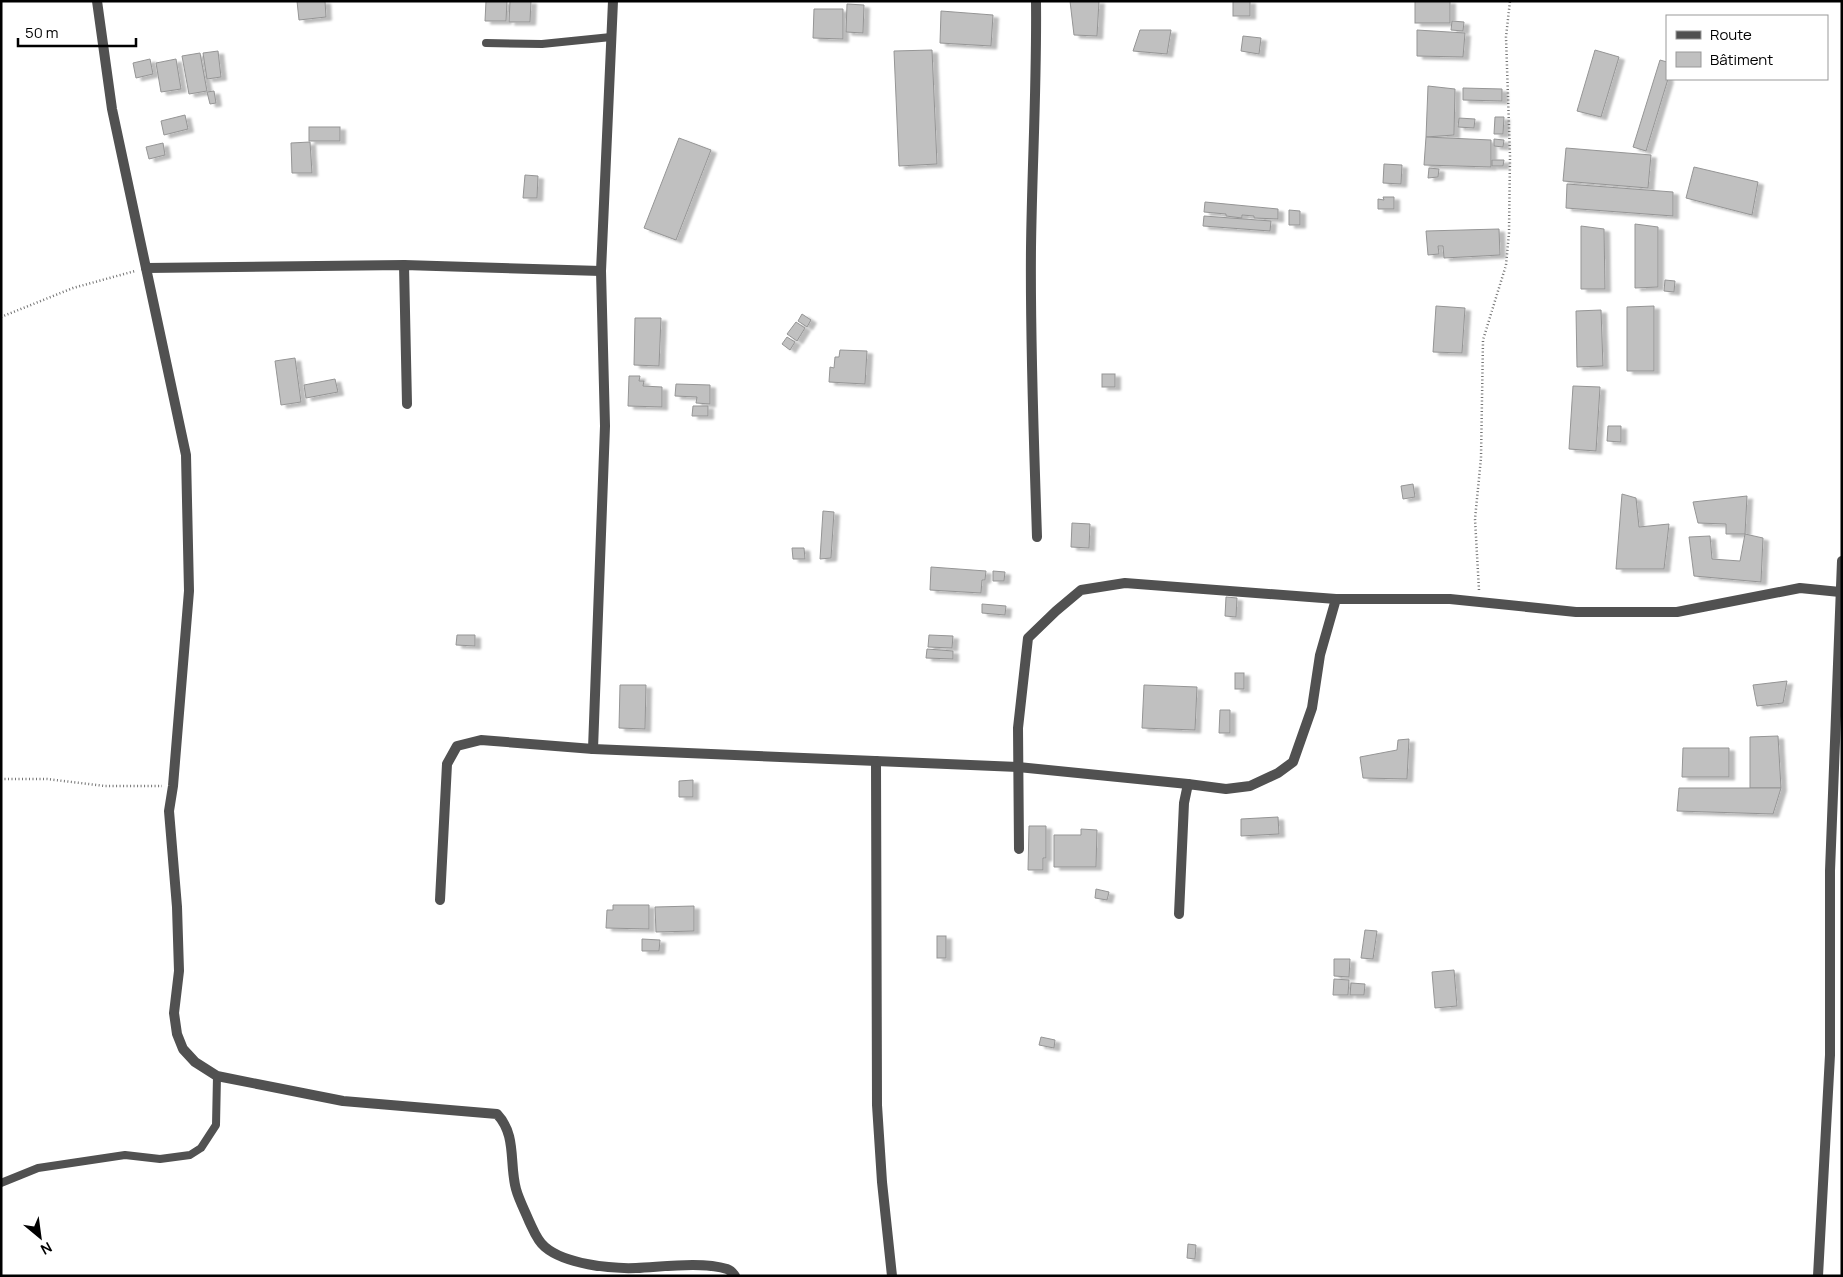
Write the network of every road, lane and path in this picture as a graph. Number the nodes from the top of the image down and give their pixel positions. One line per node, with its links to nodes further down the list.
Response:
1 (97, 1): 8 (street)
2 (613, 1): 5 (street)
3 (1036, 1): 12 (street)
4 (1510, 1): 16 (path)
5 (611, 37): 6 (lane); 9 (street)
6 (486, 43)
7 (404, 265): 8 (street); 9 (street); 11 (street)
8 (146, 268): 10 (path); 22 (street)
9 (601, 271): 17 (street)
10 (1, 317)
11 (407, 404)
12 (1037, 537)
13 (1842, 561): 14 (street)
14 (1840, 592): 16 (street); 30 (street)
15 (1336, 599): 16 (street); 19 (street); 21 (street)
16 (1480, 602)
17 (593, 749): 18 (street); 24 (street)
18 (876, 761): 19 (street); 29 (street)
19 (1018, 767): 21 (street); 23 (street)
20 (1, 779): 22 (path)
21 (1188, 784): 25 (street)
22 (173, 786): 26 (street)
23 (1020, 849)
24 (440, 900)
25 (1179, 914)
26 (217, 1076): 27 (lane); 28 (street)
27 (1, 1183)
28 (735, 1276)
29 (892, 1276)
30 (1818, 1276)

